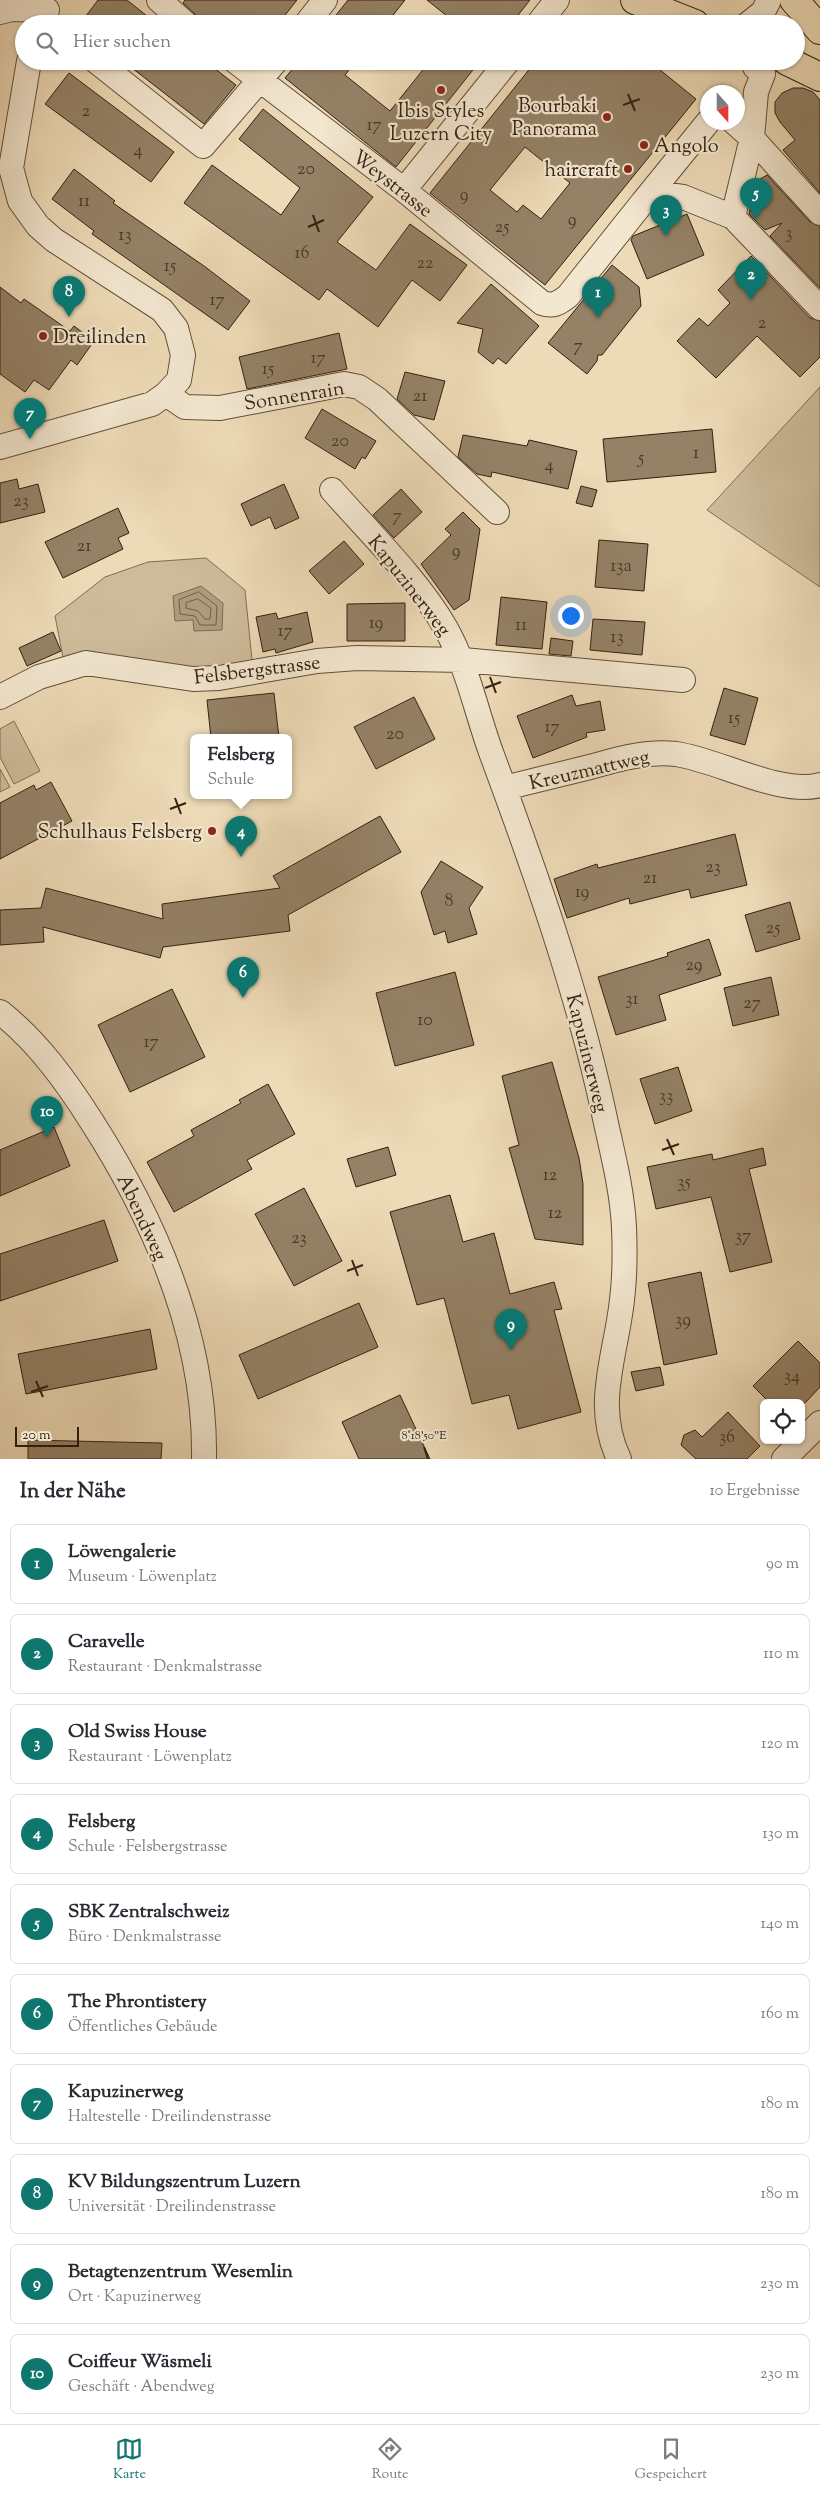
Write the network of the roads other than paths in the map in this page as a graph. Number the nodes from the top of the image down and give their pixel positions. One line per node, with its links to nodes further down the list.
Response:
1 (159, 0): 9 (street)
2 (325, 0): 10 (street)
3 (557, 0): 11 (street)
4 (635, 0): 12 (main road)
5 (769, 0): 13 (street)
6 (794, 0): 14 (main road)
7 (50, 8): 8 (street)
8 (0, 12)
9 (176, 15)
10 (313, 15)
11 (545, 15)
12 (677, 15)
13 (760, 15)
14 (820, 30)
15 (27, 70): 32 (street)
16 (107, 70): 23 (street)
17 (247, 70): 23 (street, Weystrasse)
18 (269, 70): 23 (street)
19 (501, 70): 27 (street)
20 (758, 70): 26 (street)
21 (805, 70): 22 (main road)
22 (820, 77)
23 (261, 81): 27 (street, Weystrasse)
24 (702, 130): 28 (street)
25 (743, 130): 26 (street)
26 (752, 138): 29 (street); 30 (street)
27 (404, 190): 28 (street, Weystrasse)
28 (643, 202): 30 (street)
29 (820, 212)
30 (733, 217): 31 (street)
31 (820, 308)
32 (166, 394): 33 (street); 35 (street, Sonnenrain)
33 (0, 447)
34 (332, 490): 36 (street, Kapuzinerweg)
35 (497, 512)
36 (462, 660): 37 (street); 38 (street, Felsbergstrasse); 40 (street, Kapuzinerweg)
37 (683, 680)
38 (0, 697)
39 (820, 785): 40 (street, Kreuzmattweg)
40 (504, 788): 44 (street, Kapuzinerweg)
41 (0, 1012): 43 (street, Abendweg)
42 (820, 1423): 45 (street)
43 (204, 1459)
44 (618, 1459)
45 (784, 1459)

